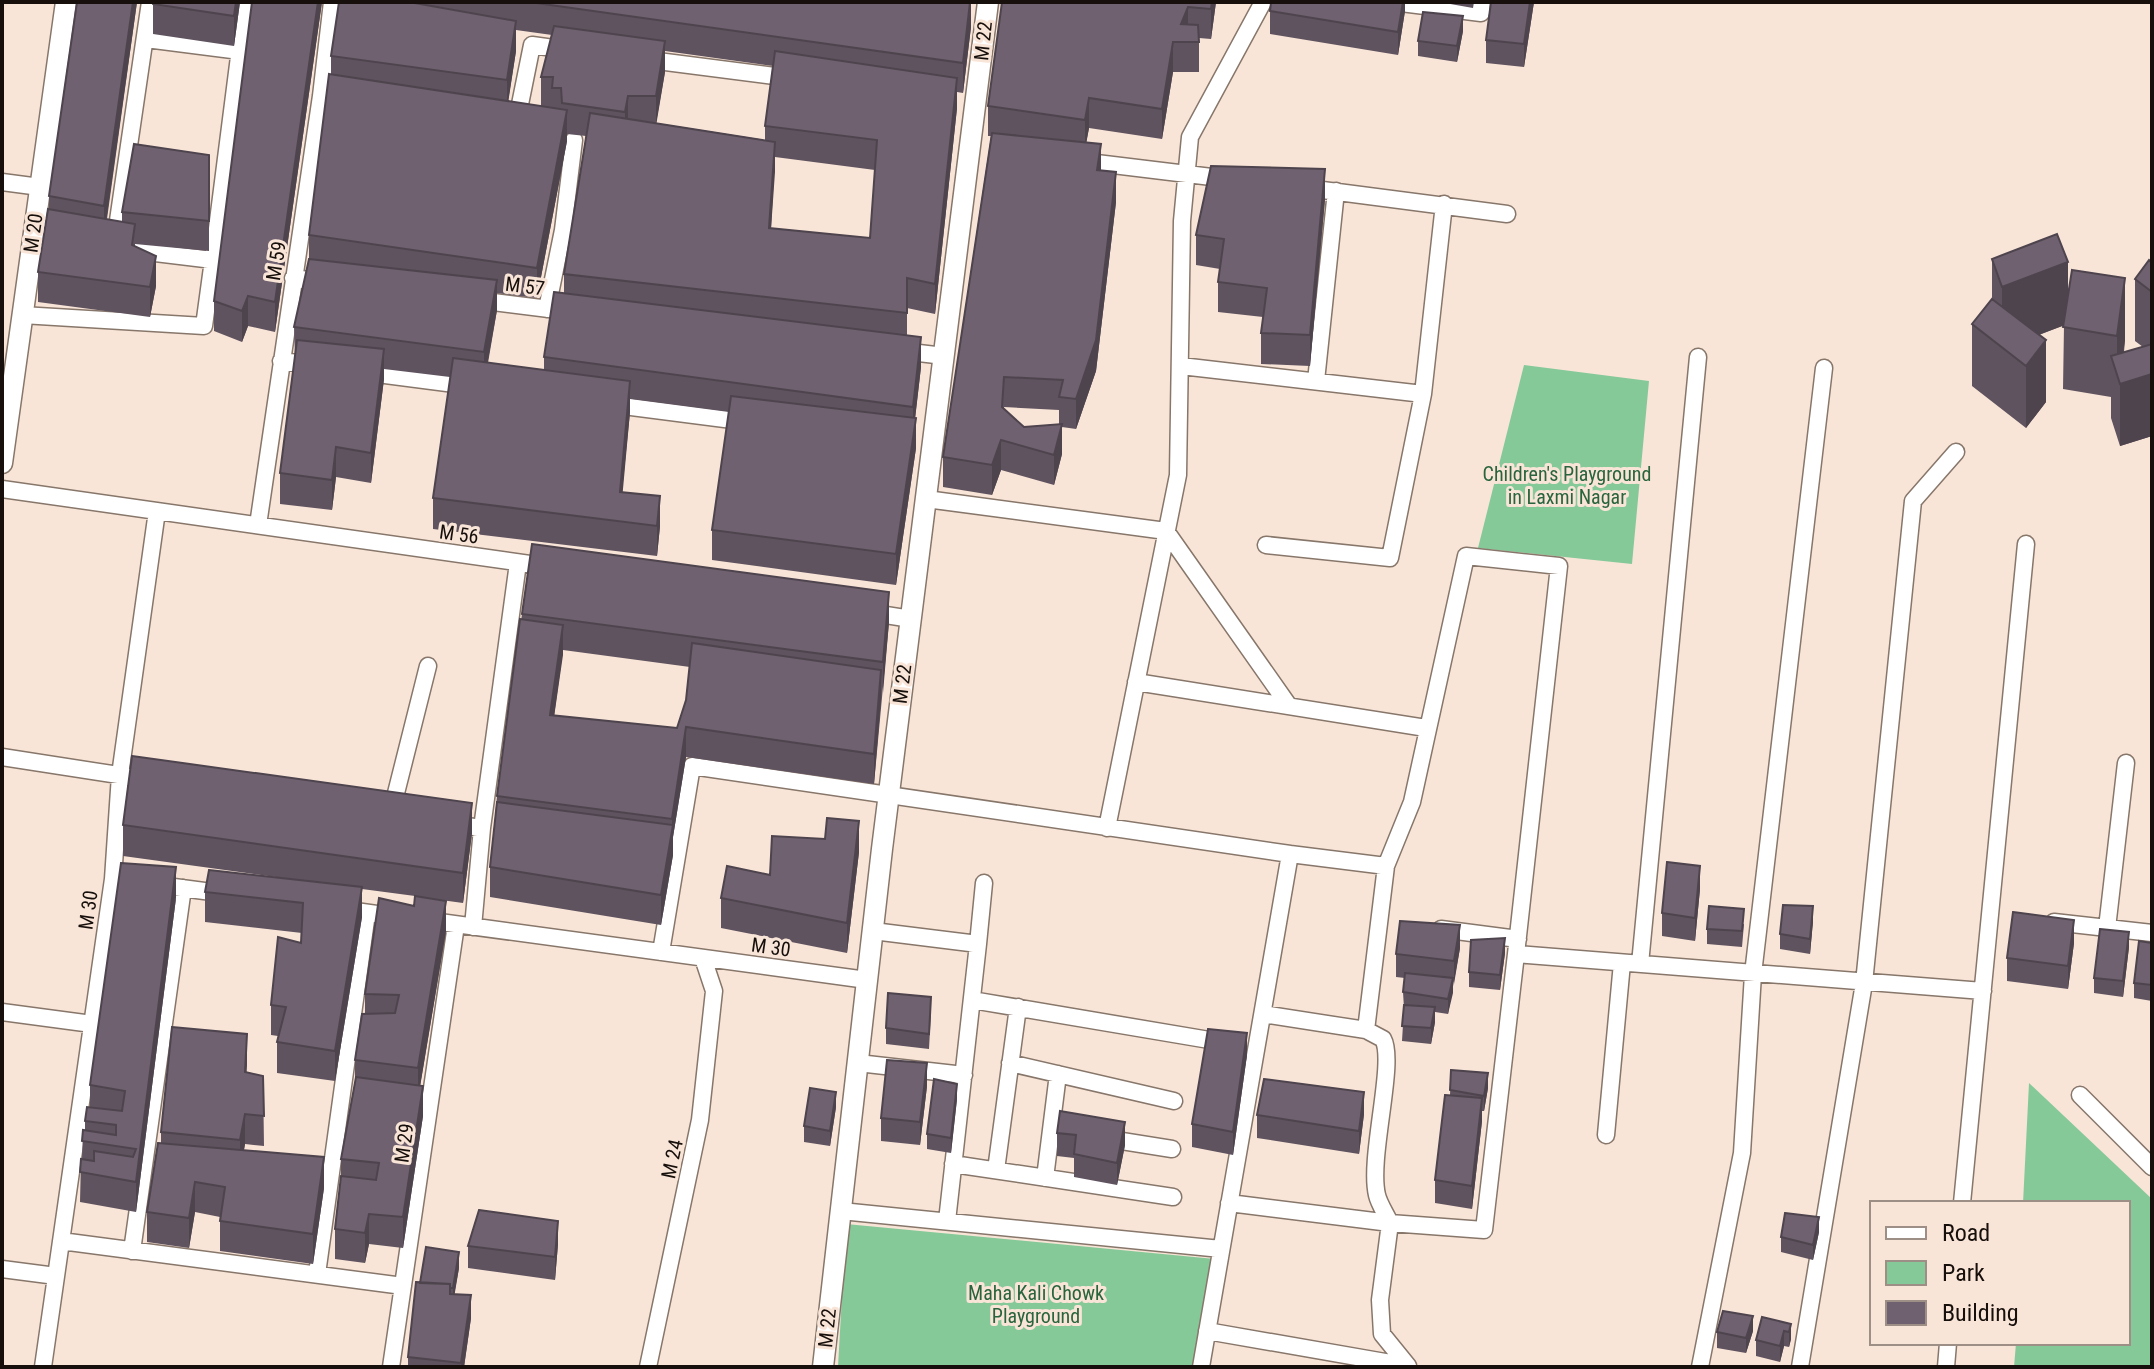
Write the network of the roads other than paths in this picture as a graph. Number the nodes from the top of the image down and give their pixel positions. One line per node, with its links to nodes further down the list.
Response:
1 (66, 2): 21 (street, M 20)
2 (150, 2): 9 (street)
3 (246, 2): 10 (street)
4 (1263, 2): 17 (street)
5 (1393, 2): 6 (street)
6 (1482, 2)
7 (336, 10): 26 (street, M 59)
8 (981, 12): 33 (street, M 22)
9 (146, 39): 10 (street); 25 (street)
10 (240, 51): 25 (street)
11 (578, 51): 14 (street)
12 (624, 57): 13 (street)
13 (808, 80)
14 (500, 127)
15 (574, 140): 29 (street)
16 (1062, 159): 17 (street)
17 (1187, 174): 18 (street); 37 (street)
18 (1247, 181)
19 (2, 182): 21 (street)
20 (1292, 186): 22 (street)
21 (40, 187): 31 (street, M 20)
22 (1336, 191): 23 (street); 39 (street)
23 (1444, 204): 24 (street); 41 (street)
24 (1507, 214)
25 (213, 260): 31 (street)
26 (293, 278): 27 (street); 36 (street, M 59)
27 (340, 284)
28 (467, 299): 29 (street, M 57)
29 (547, 309): 30 (street, M 57)
30 (594, 314)
31 (22, 315): 34 (street, M 20)
32 (877, 349): 33 (street)
33 (944, 356): 47 (street, M 22)
34 (9, 357): 45 (street, M 20)
35 (1698, 357): 89 (street)
36 (281, 361): 40 (street); 49 (street, M 59)
37 (1181, 366): 39 (street); 50 (street)
38 (1824, 368): 90 (street)
39 (1316, 381): 41 (street)
40 (490, 388)
41 (1423, 394): 52 (street)
42 (585, 401): 43 (street)
43 (758, 423)
44 (1956, 452): 92 (street)
45 (2, 463)
46 (2, 489): 48 (street, M 56)
47 (926, 499): 50 (street); 56 (street, M 22)
48 (157, 511): 49 (street, M 56); 63 (street)
49 (258, 525): 53 (street, M 56)
50 (1166, 531): 58 (street); 59 (street)
51 (2026, 544): 93 (street)
52 (1266, 545)
53 (518, 563): 54 (street, M 56); 68 (street, M 29)
54 (565, 569)
55 (848, 610): 56 (street)
56 (911, 619): 65 (street, M 22)
57 (428, 666): 66 (street)
58 (1136, 682): 59 (street); 69 (street)
59 (1289, 706): 60 (street)
60 (1426, 728): 71 (street); 85 (street)
61 (2, 757): 63 (street)
62 (2126, 763): 81 (street)
63 (120, 775): 64 (street); 72 (street)
64 (165, 782)
65 (889, 794): 69 (street); 82 (street, M 22); 86 (street)
66 (390, 815)
67 (436, 821): 68 (street)
68 (482, 828): 79 (street, M 29)
69 (1107, 828): 70 (street)
70 (1290, 854): 71 (street); 97 (street)
71 (1386, 866): 99 (street)
72 (113, 879): 74 (street, M 30); 98 (street, M 30)
73 (984, 883): 84 (street)
74 (183, 888): 75 (street, M 30); 122 (street)
75 (244, 896)
76 (321, 907): 77 (street, M 30)
77 (367, 913): 79 (street, M 30); 124 (street)
78 (2034, 919): 81 (street)
79 (464, 926): 86 (street, M 30); 126 (street, M 29)
80 (1426, 927): 85 (street)
81 (2107, 928): 83 (street)
82 (873, 931): 84 (street); 91 (street, M 22)
83 (2152, 933)
84 (978, 944): 94 (street)
85 (1517, 946): 88 (street); 119 (street)
86 (661, 952): 87 (street, M 30)
87 (703, 958): 91 (street, M 30); 131 (street, M 24)
88 (1622, 963): 89 (street); 108 (street)
89 (1640, 964): 90 (street)
90 (1753, 974): 92 (street); 135 (street)
91 (867, 980): 101 (street, M 22)
92 (1864, 983): 93 (street); 136 (street)
93 (1983, 991): 115 (street)
94 (972, 1000): 95 (street); 104 (street)
95 (1018, 1007): 100 (street); 102 (street)
96 (2, 1012): 98 (street)
97 (1263, 1014): 99 (street); 100 (street)
98 (92, 1024): 120 (street, M 30)
99 (1366, 1030): 119 (street)
100 (1256, 1048): 116 (street)
101 (858, 1063): 104 (street); 117 (street, M 22)
102 (1010, 1063): 103 (street); 112 (street)
103 (1058, 1074): 106 (street); 107 (street)
104 (964, 1075): 110 (street)
105 (2080, 1095): 111 (street)
106 (1174, 1101)
107 (1051, 1126): 109 (street); 113 (street)
108 (1606, 1135)
109 (1172, 1149)
110 (953, 1164): 112 (street); 118 (street)
111 (2152, 1167)
112 (996, 1170): 113 (street)
113 (1045, 1178): 114 (street)
114 (1173, 1197)
115 (1962, 1201)
116 (1229, 1203): 119 (street); 121 (street)
117 (841, 1211): 118 (street); 132 (street, M 22)
118 (947, 1221): 121 (street)
119 (1390, 1223): 134 (street)
120 (61, 1241): 122 (street); 125 (street, M 30)
121 (1221, 1249): 127 (street)
122 (132, 1251): 124 (street)
123 (2, 1269): 125 (street)
124 (317, 1274): 126 (street)
125 (56, 1276): 129 (street, M 30)
126 (403, 1286): 130 (street, M 29)
127 (1207, 1331): 133 (street); 134 (street)
128 (1948, 1345): 137 (street)
129 (43, 1367)
130 (391, 1367)
131 (648, 1367)
132 (823, 1367)
133 (1201, 1367)
134 (1409, 1367)
135 (1700, 1367)
136 (1800, 1367)
137 (1946, 1367)

